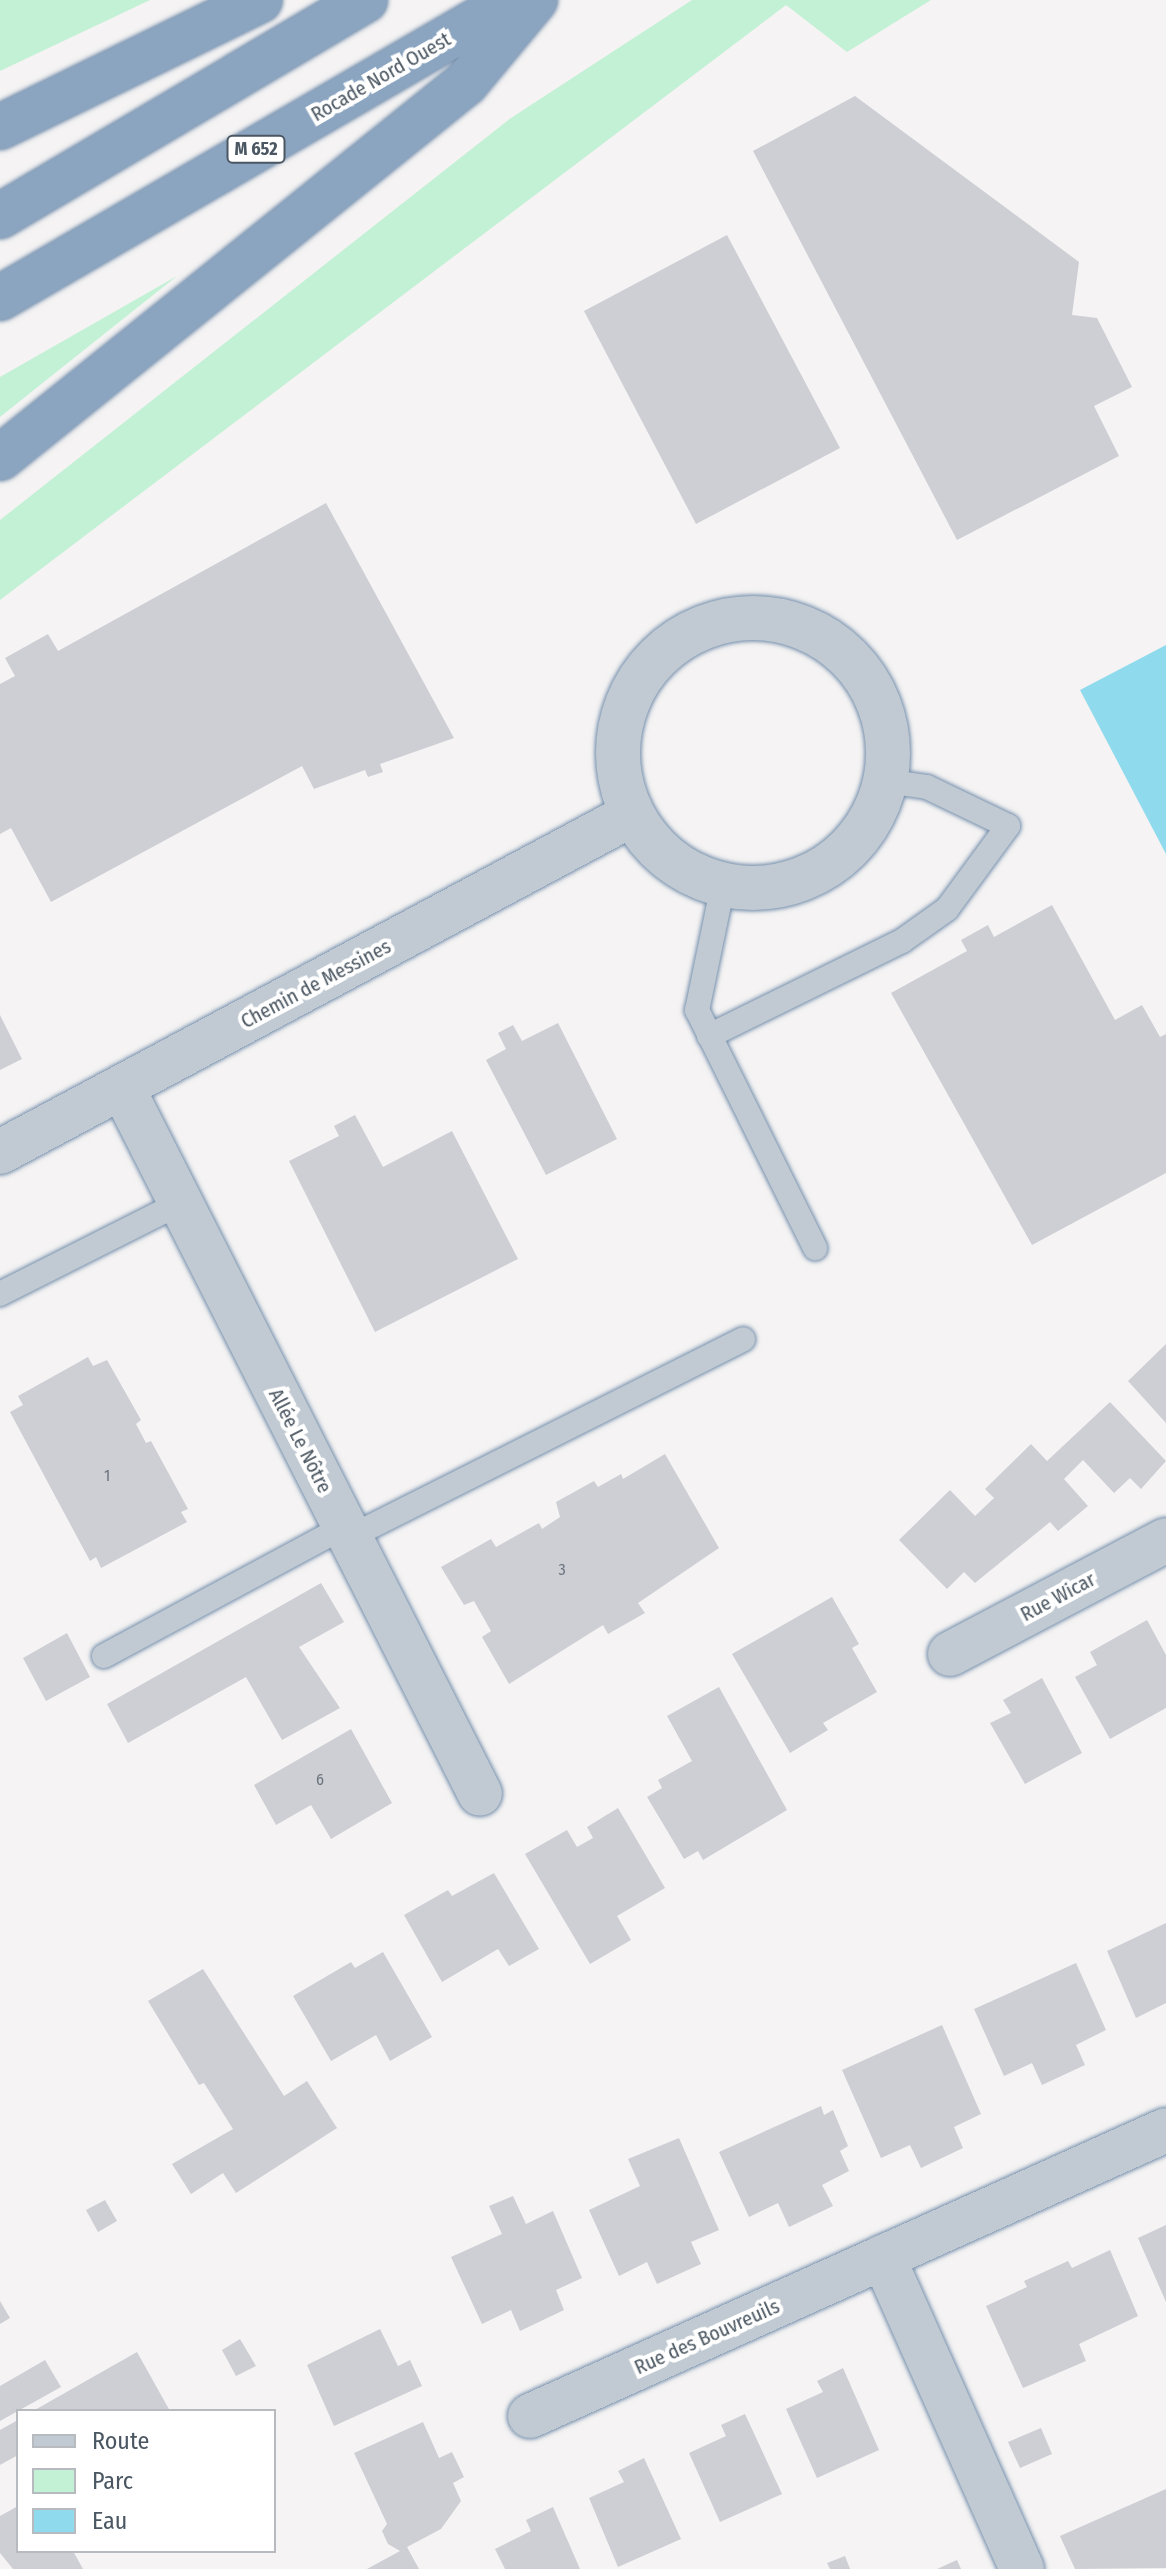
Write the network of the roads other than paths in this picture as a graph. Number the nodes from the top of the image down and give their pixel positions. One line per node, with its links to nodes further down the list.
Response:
1 (260, 0): 5 (highway)
2 (365, 0): 6 (highway)
3 (513, 0): 7 (highway, Rocade Nord Ouest / M 652)
4 (535, 0): 8 (highway)
5 (0, 127)
6 (0, 216)
7 (0, 298)
8 (0, 458)
9 (886, 781): 10 (street); 11 (street); 12 (lane)
10 (631, 815): 11 (street); 13 (street, Chemin de Messines)
11 (723, 885): 12 (lane)
12 (709, 1036): 16 (lane)
13 (122, 1087): 14 (street, Chemin de Messines); 15 (street, Allée Le Nôtre)
14 (0, 1152)
15 (180, 1203): 17 (lane); 19 (street, Allée Le Nôtre)
16 (815, 1248)
17 (0, 1294)
18 (743, 1339): 19 (lane)
19 (347, 1532): 22 (lane); 23 (street, Allée Le Nôtre)
20 (1166, 1540): 21 (street, Rue Wicar)
21 (950, 1654)
22 (104, 1656)
23 (480, 1794)
24 (1166, 2130): 25 (street, Rue des Bouvreuils)
25 (883, 2257): 26 (street, Rue des Bouvreuils); 27 (street)
26 (530, 2416)
27 (1022, 2569)

